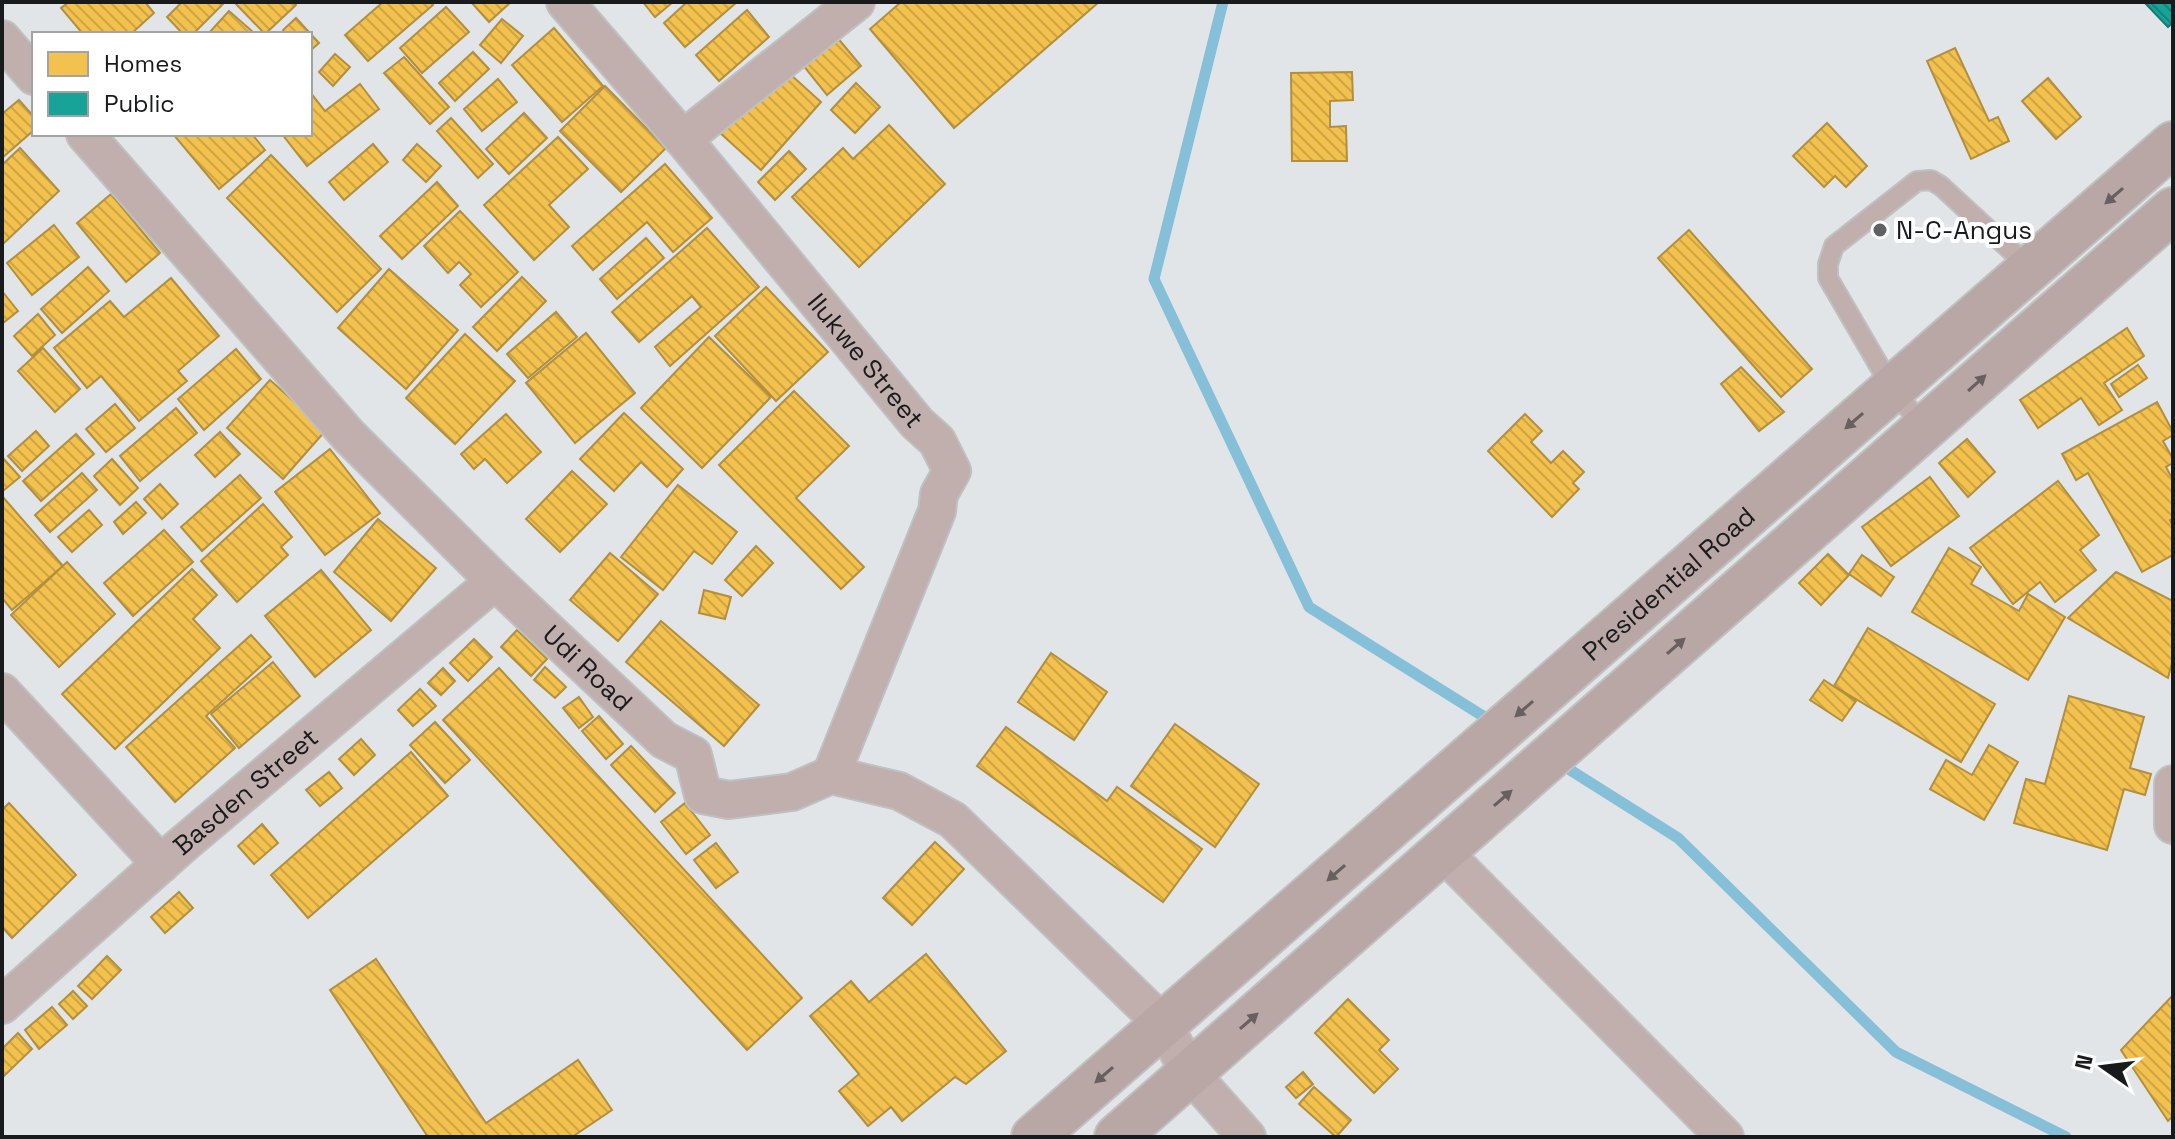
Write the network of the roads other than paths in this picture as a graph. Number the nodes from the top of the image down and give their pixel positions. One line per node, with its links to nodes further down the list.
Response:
1 (565, 2): 6 (street, Ilukwe Street)
2 (856, 2): 6 (street)
3 (2, 39): 4 (street)
4 (32, 74)
5 (87, 136): 12 (street, Udi Road)
6 (683, 139): 16 (street, Ilukwe Street)
7 (2173, 144): 9 (main road, Presidential Road, one-way to 9)
8 (2173, 210): 11 (main road, Presidential Road, one-way to 8)
9 (2030, 269): 10 (main road, Presidential Road); 10 (lane)
10 (1892, 388): 11 (lane); 13 (main road, Presidential Road, one-way to 13)
11 (1925, 429): 15 (main road, Presidential Road, one-way to 11)
12 (495, 581): 16 (street, Udi Road); 20 (street, Basden Street)
13 (1584, 657): 15 (main road); 22 (main road, Presidential Road, one-way to 22)
14 (2, 692): 20 (street)
15 (1618, 696): 19 (main road, Presidential Road, one-way to 15)
16 (831, 775): 22 (street)
17 (2173, 784): 18 (street)
18 (2173, 825)
19 (1443, 850): 23 (main road, Presidential Road, one-way to 19); 27 (street)
20 (161, 864): 21 (street, Basden Street)
21 (2, 1005)
22 (1163, 1024): 23 (street); 24 (main road, Presidential Road, one-way to 24)
23 (1190, 1073): 25 (main road, Presidential Road); 26 (street)
24 (1034, 1137)
25 (1117, 1137)
26 (1247, 1137)
27 (1725, 1137)

